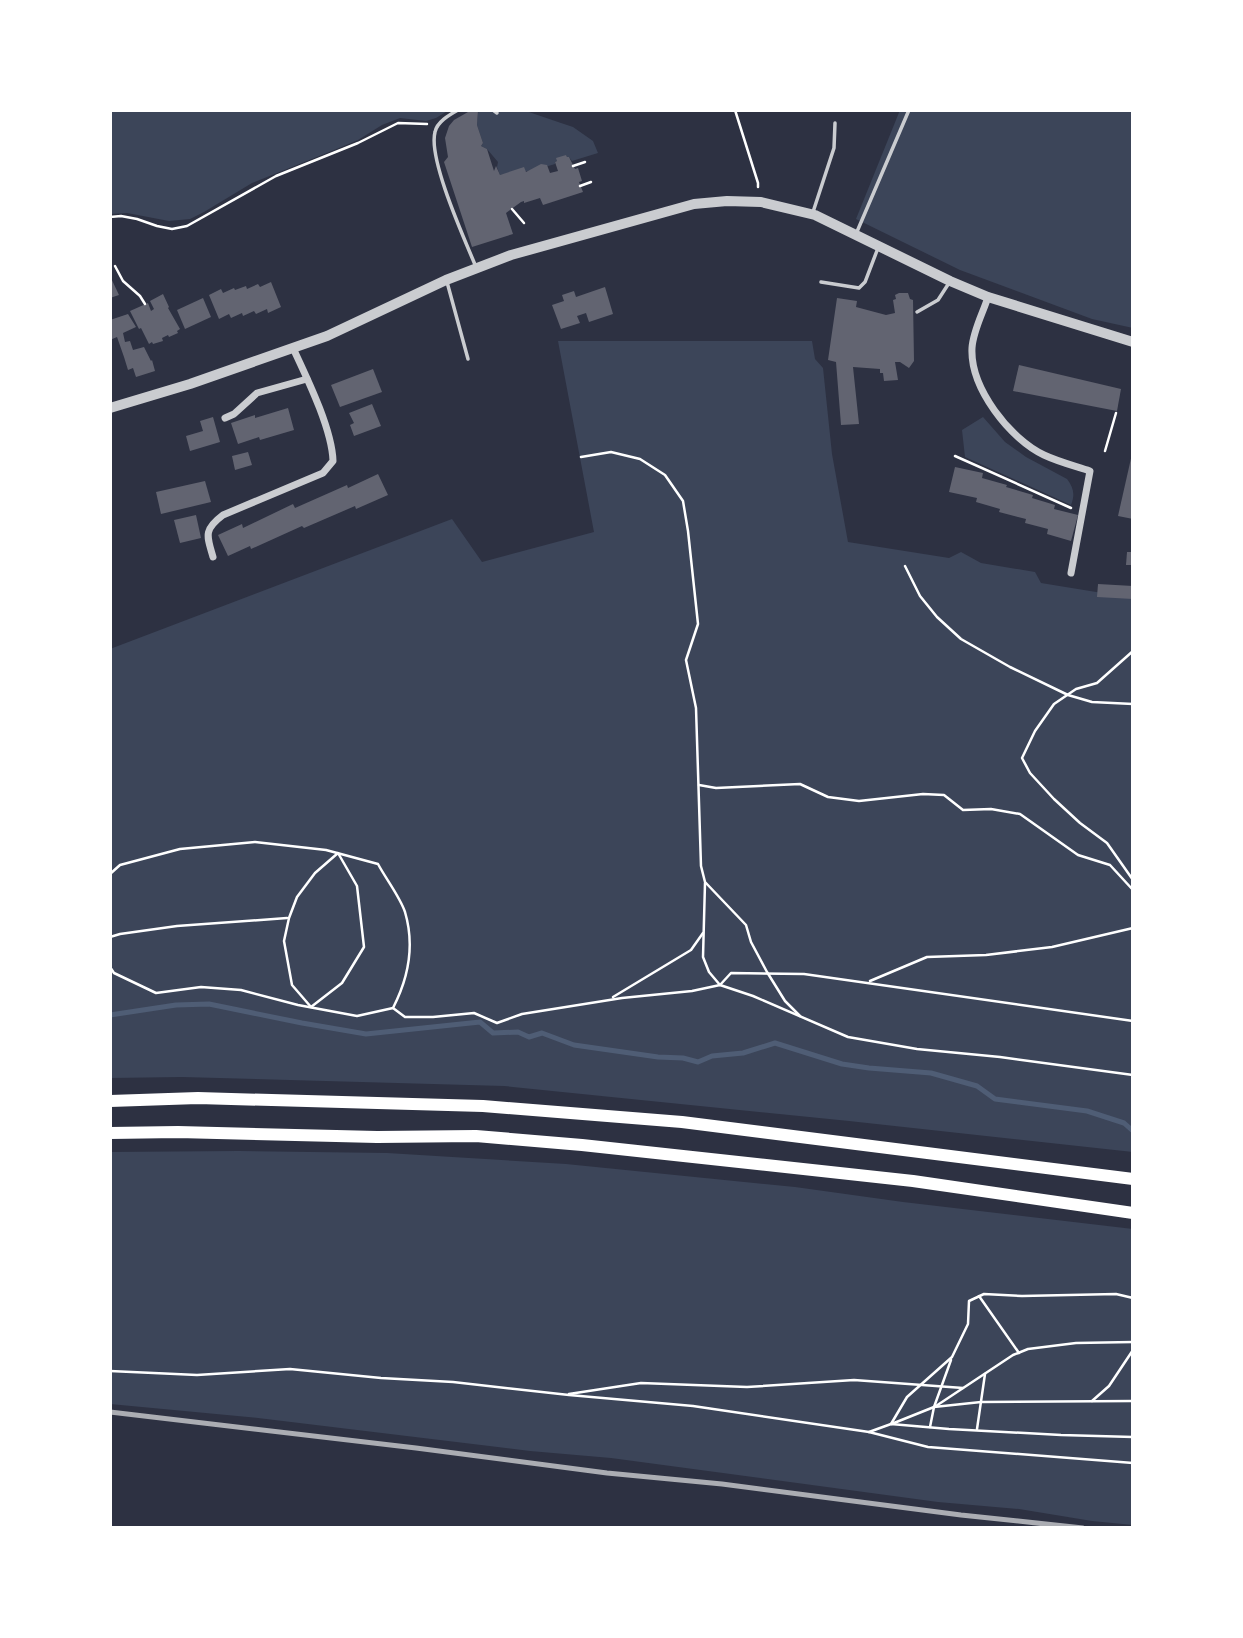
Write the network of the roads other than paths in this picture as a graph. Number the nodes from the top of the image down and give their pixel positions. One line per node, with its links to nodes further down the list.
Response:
1 (458, 110): 7 (lane)
2 (909, 110): 5 (lane)
3 (835, 123): 4 (lane)
4 (812, 214): 5 (street); 7 (street)
5 (855, 235): 6 (street)
6 (879, 246): 9 (street); 10 (lane)
7 (477, 268): 8 (street)
8 (446, 280): 14 (street); 15 (lane)
9 (950, 281): 11 (street); 12 (lane)
10 (821, 282)
11 (988, 297): 13 (street); 20 (street)
12 (917, 312)
13 (1133, 342)
14 (293, 348): 16 (street); 17 (street)
15 (468, 359)
16 (307, 379): 18 (street); 19 (street)
17 (110, 408)
18 (225, 418)
19 (214, 557)
20 (1071, 573)
21 (110, 1101): 23 (highway)
22 (110, 1133): 24 (highway)
23 (1133, 1180)
24 (1133, 1213)

